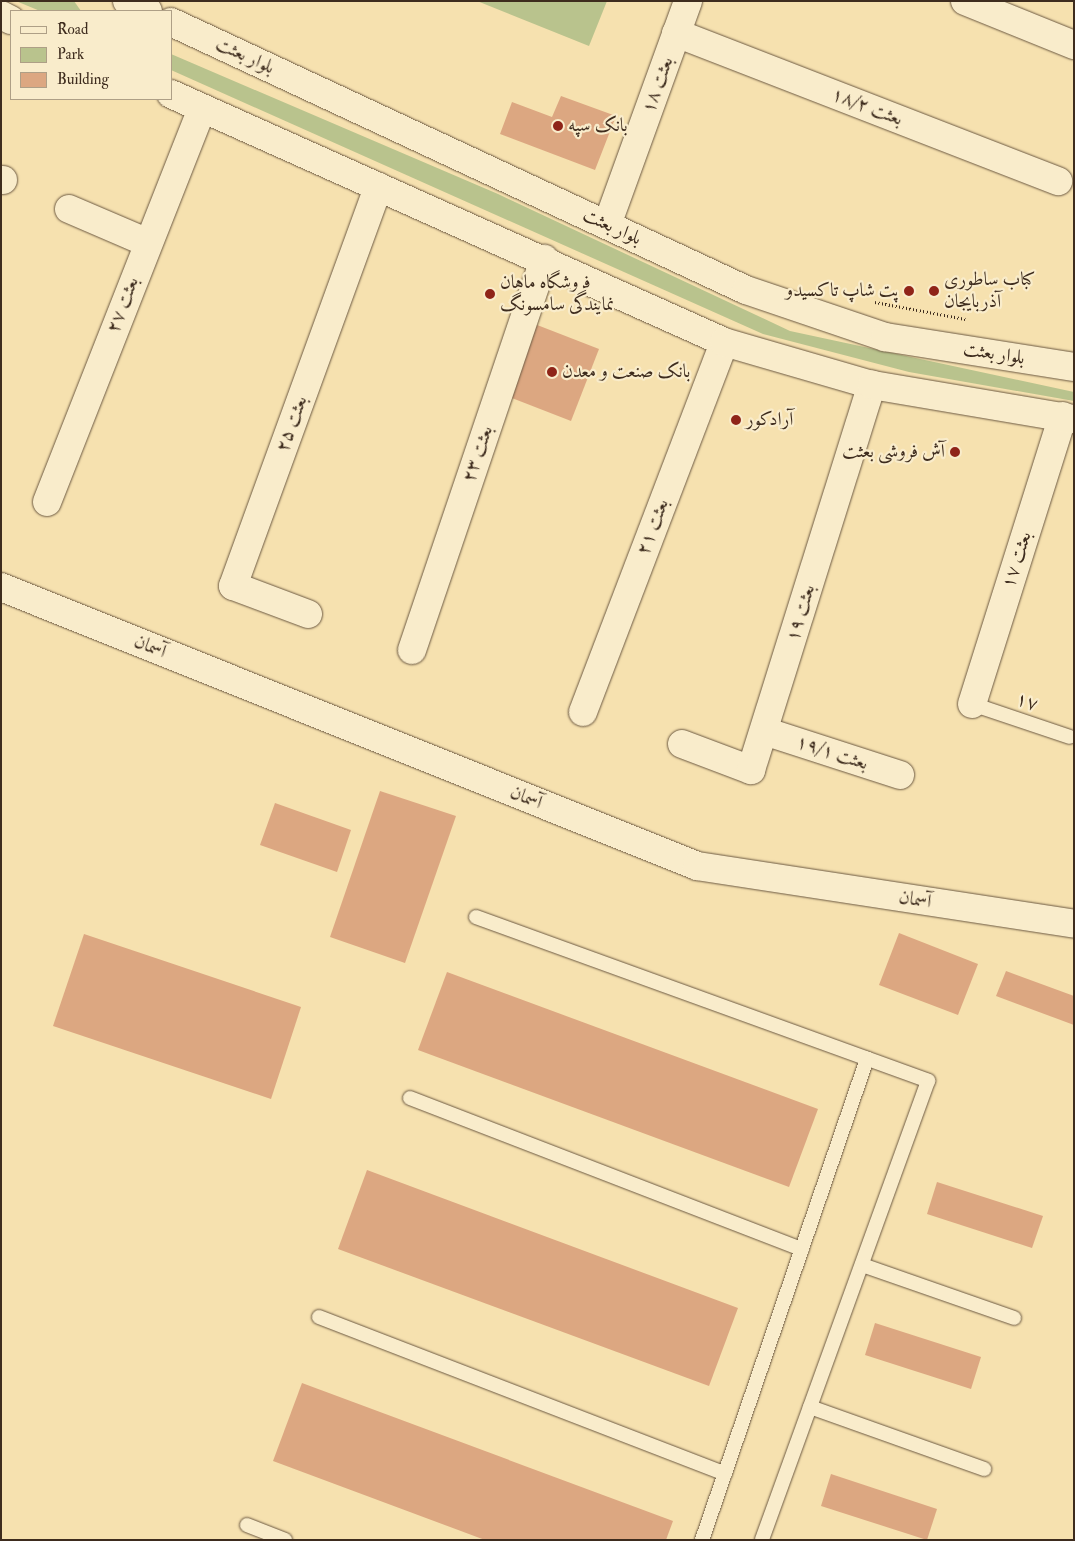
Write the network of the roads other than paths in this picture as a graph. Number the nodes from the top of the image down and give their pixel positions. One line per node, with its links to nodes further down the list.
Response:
1 (127, 1): 4 (street)
2 (688, 1): 6 (street, بعثت ۱۸)
3 (965, 1): 7 (street)
4 (146, 10)
5 (172, 22): 13 (street, بلوار بعثت)
6 (676, 33): 10 (street, ۱۸/۲ بعثت); 13 (street, بعثت ۱۸)
7 (1074, 45)
8 (172, 94): 9 (street)
9 (202, 108): 11 (street); 14 (street, ۲۷ بعثت)
10 (1058, 181)
11 (378, 187): 15 (street); 22 (street, ۲۵ بعثت)
12 (69, 209): 14 (street)
13 (607, 225): 17 (street, بلوار بعثت)
14 (146, 242): 20 (street, ۲۷ بعثت)
15 (544, 259): 16 (street); 23 (street, ۲۳ بعثت)
16 (724, 342): 18 (street); 25 (street, ۲۱ بعثت)
17 (1074, 367)
18 (872, 385): 19 (street); 26 (street, بعثت ۱۹)
19 (1068, 417): 24 (street, بعثت ۱۷)
20 (47, 502)
21 (1, 587): 31 (street, آسمان)
22 (308, 614)
23 (412, 650)
24 (972, 704): 27 (lane, ۱۷)
25 (583, 712)
26 (764, 732): 28 (street, بعثت ۱۹); 29 (street, ۱۹/۱ بعثت)
27 (1070, 737)
28 (682, 744)
29 (900, 774)
30 (476, 917): 32 (lane)
31 (1074, 924)
32 (867, 1059): 34 (lane); 35 (lane)
33 (410, 1098): 34 (lane)
34 (802, 1249): 40 (lane)
35 (862, 1265): 37 (lane); 38 (lane)
36 (319, 1317): 40 (lane)
37 (1014, 1318)
38 (810, 1408): 39 (lane); 44 (lane)
39 (984, 1469)
40 (725, 1474): 43 (lane)
41 (248, 1525): 42 (lane)
42 (285, 1540)
43 (702, 1540)
44 (762, 1540)

